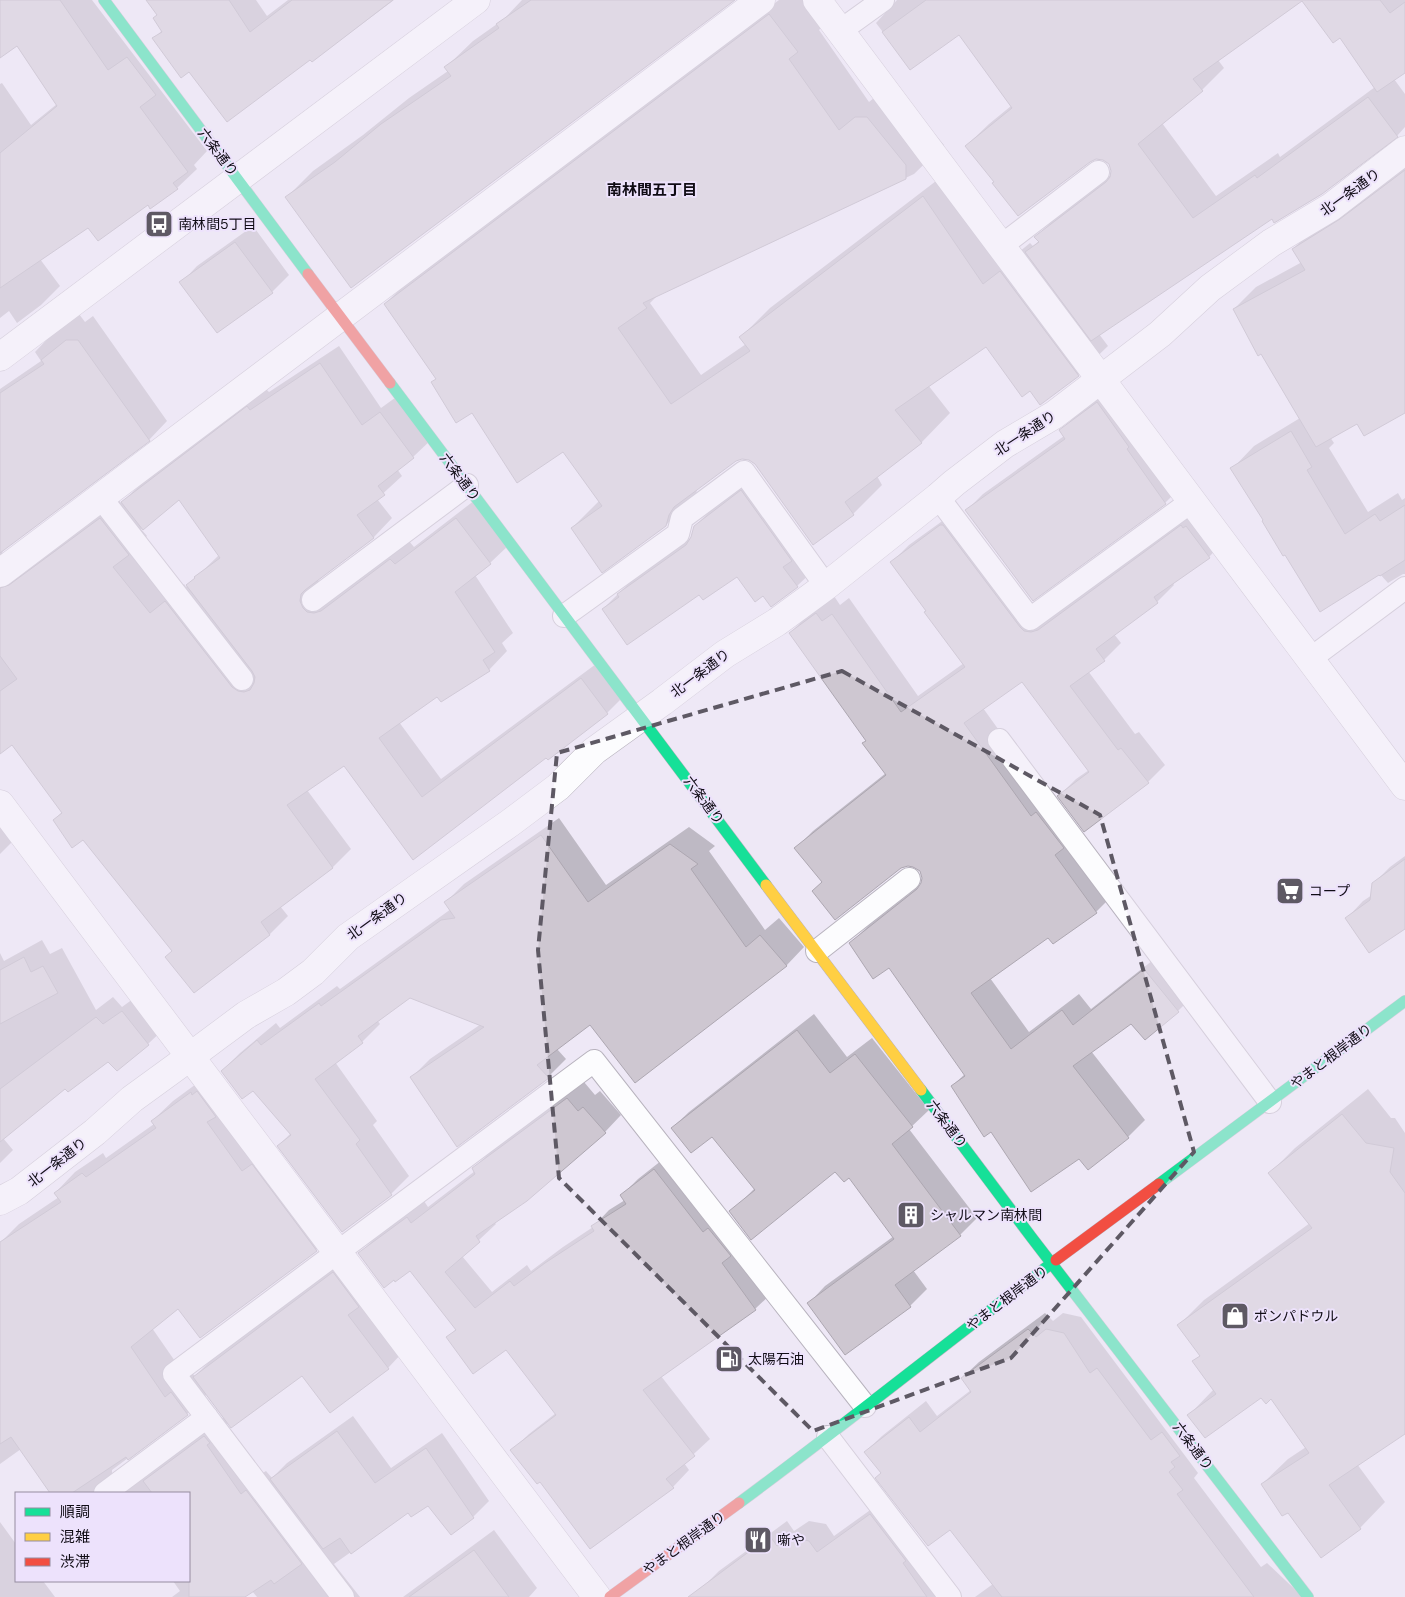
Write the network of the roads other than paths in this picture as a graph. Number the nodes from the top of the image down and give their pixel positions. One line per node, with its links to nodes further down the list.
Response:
1 (104, 0): 9 (street, 六条通り)
2 (476, 0): 9 (street)
3 (761, 0): 11 (street)
4 (817, 0): 6 (street)
5 (883, 0): 6 (lane)
6 (840, 31): 10 (street)
7 (1405, 150): 13 (street, 北一条通り)
8 (1098, 172): 10 (lane)
9 (237, 179): 11 (street, 六条通り); 12 (street)
10 (1001, 246): 13 (street)
11 (341, 316): 14 (street, 六条通り); 16 (street)
12 (1, 355)
13 (1100, 379): 15 (street, 北一条通り); 17 (street)
14 (467, 486): 21 (lane); 22 (street, 六条通り)
15 (938, 497): 17 (lane); 19 (street, 北一条通り)
16 (101, 498): 18 (street); 24 (lane)
17 (1192, 501): 23 (street)
18 (0, 574)
19 (826, 586): 22 (lane); 25 (street, 北一条通り)
20 (1405, 588): 23 (lane)
21 (313, 600)
22 (564, 616): 25 (street, 六条通り)
23 (1310, 659): 27 (street)
24 (242, 678)
25 (641, 717): 30 (street, 六条通り); 32 (street, 北一条通り)
26 (999, 740): 33 (lane)
27 (1405, 786)
28 (0, 804): 32 (street)
29 (909, 879): 30 (lane)
30 (817, 951): 36 (street, 六条通り)
31 (1405, 1001): 33 (street, やまと根岸通り)
32 (190, 1056): 34 (street, 北一条通り); 35 (street)
33 (1270, 1102): 36 (street, やまと根岸通り)
34 (0, 1201)
35 (338, 1252): 37 (lane); 38 (lane); 42 (street)
36 (1052, 1263): 37 (street, やまと根岸通り); 45 (street, 六条通り)
37 (865, 1406): 39 (street, やまと根岸通り)
38 (207, 1417): 40 (lane); 41 (lane)
39 (828, 1437): 43 (street, やまと根岸通り); 44 (lane)
40 (106, 1492)
41 (343, 1597)
42 (597, 1597)
43 (610, 1597)
44 (950, 1597)
45 (1308, 1597)

